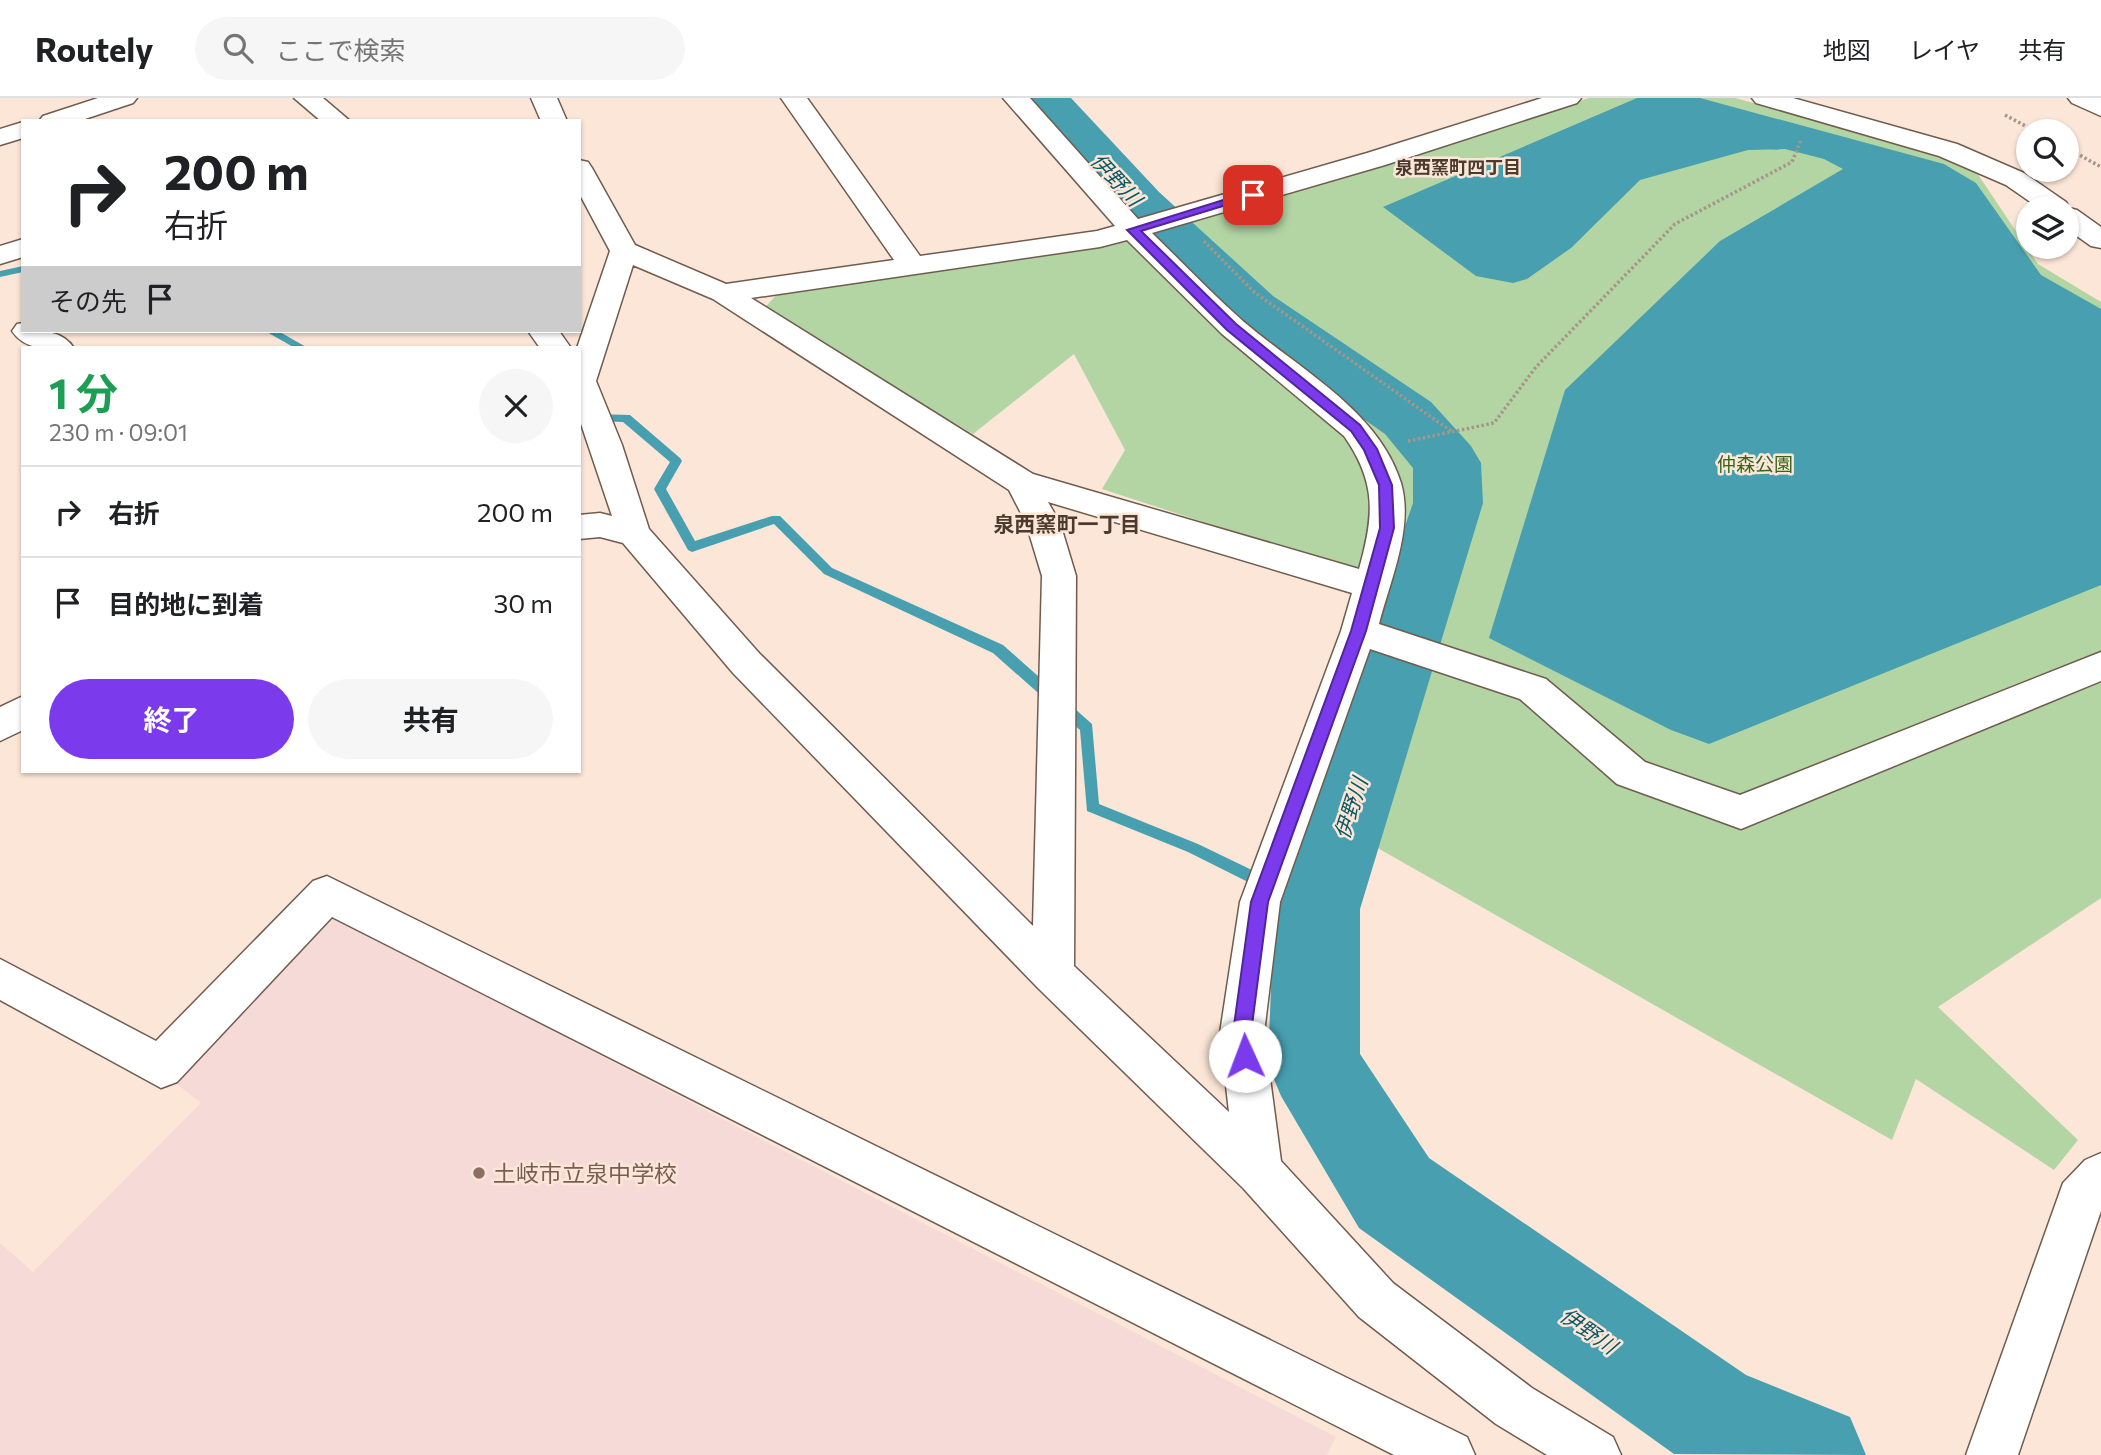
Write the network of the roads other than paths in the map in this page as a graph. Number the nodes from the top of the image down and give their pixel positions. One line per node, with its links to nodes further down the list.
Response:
1 (124, 98): 10 (street)
2 (307, 98): 11 (street)
3 (544, 98): 12 (street)
4 (794, 98): 23 (street)
5 (1016, 98): 18 (street)
6 (1568, 98): 18 (street)
7 (1765, 98): 16 (street)
8 (2081, 98): 9 (street)
9 (2101, 108)
10 (58, 119)
11 (334, 119)
12 (553, 119)
13 (21, 131): 14 (street)
14 (0, 137)
15 (581, 172): 21 (street)
16 (2039, 196)
17 (2079, 224): 19 (street)
18 (1133, 230): 23 (street); 33 (street)
19 (2101, 240)
20 (21, 248): 22 (street)
21 (624, 251): 24 (street); 29 (street)
22 (0, 255)
23 (913, 267): 24 (street)
24 (723, 293): 30 (street)
25 (0, 316): 26 (street)
26 (21, 328)
27 (31, 333): 28 (street)
28 (55, 346)
29 (584, 387): 32 (street)
30 (1021, 482): 33 (street); 36 (street)
31 (581, 527): 32 (street)
32 (634, 534): 36 (street)
33 (1372, 586): 34 (street)
34 (1359, 631): 35 (street); 38 (street)
35 (2101, 666)
36 (1053, 974): 38 (street)
37 (0, 978): 40 (street)
38 (1259, 1172): 41 (street)
39 (2101, 1176): 42 (street)
40 (1449, 1455)
41 (1595, 1455)
42 (1992, 1455)

